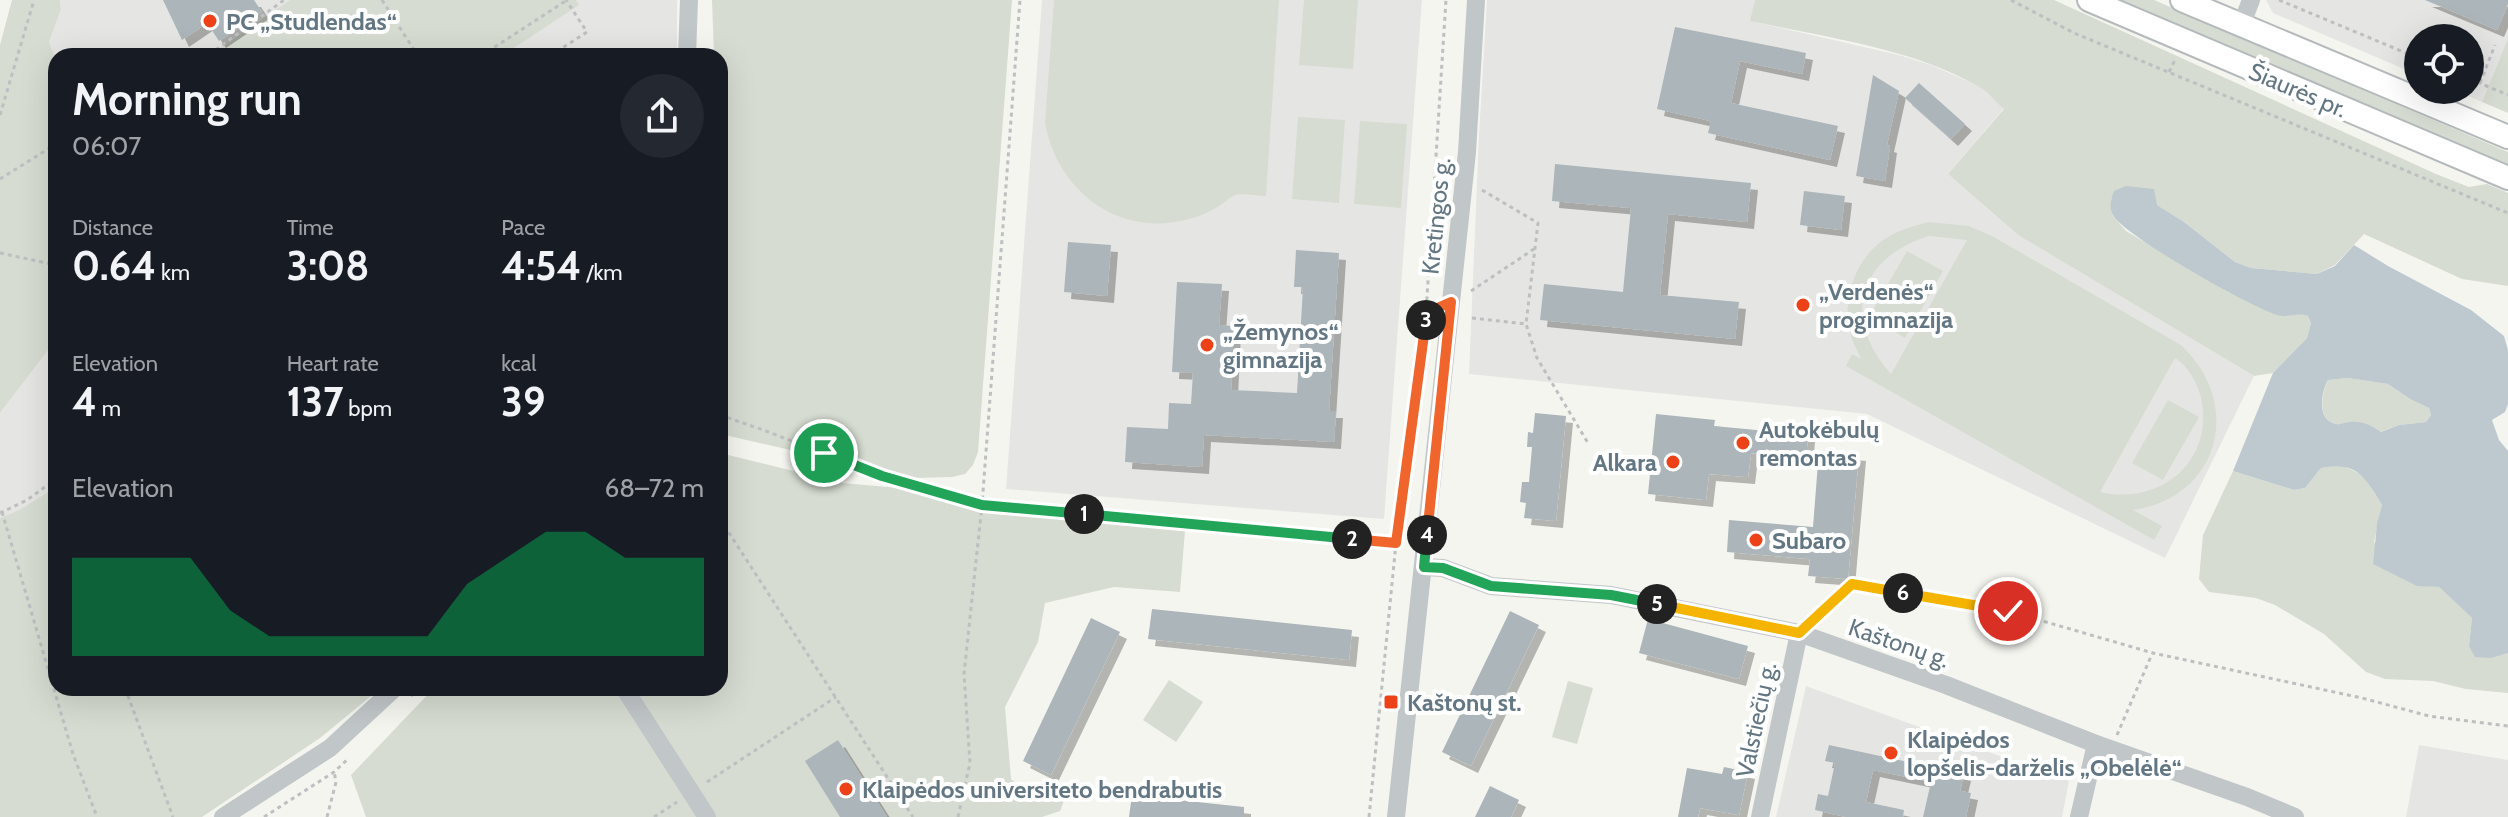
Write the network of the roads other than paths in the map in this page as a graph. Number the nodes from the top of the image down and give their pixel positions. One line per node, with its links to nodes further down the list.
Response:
1 (689, 0): 7 (street)
2 (1476, 0): 10 (street, Kretingos g.)
3 (2089, 0): 9 (main road, Šiaurės pr.)
4 (2182, 0): 6 (main road, Šiaurės pr.)
5 (2251, 0): 6 (street)
6 (2241, 26): 8 (main road, Šiaurės pr.)
7 (687, 48)
8 (2508, 137)
9 (2508, 178)
10 (1424, 567): 11 (street, Kaštonų g.); 17 (street, Kretingos g.)
11 (1799, 633): 14 (street, Kaštonų g.); 18 (street, Valstiečių g.)
12 (386, 696): 15 (street)
13 (629, 696): 16 (street)
14 (2103, 747): 19 (street); 20 (street, Kaštonų g.)
15 (223, 817)
16 (707, 817)
17 (1396, 817)
18 (1760, 817)
19 (2079, 817)
20 (2295, 817)

